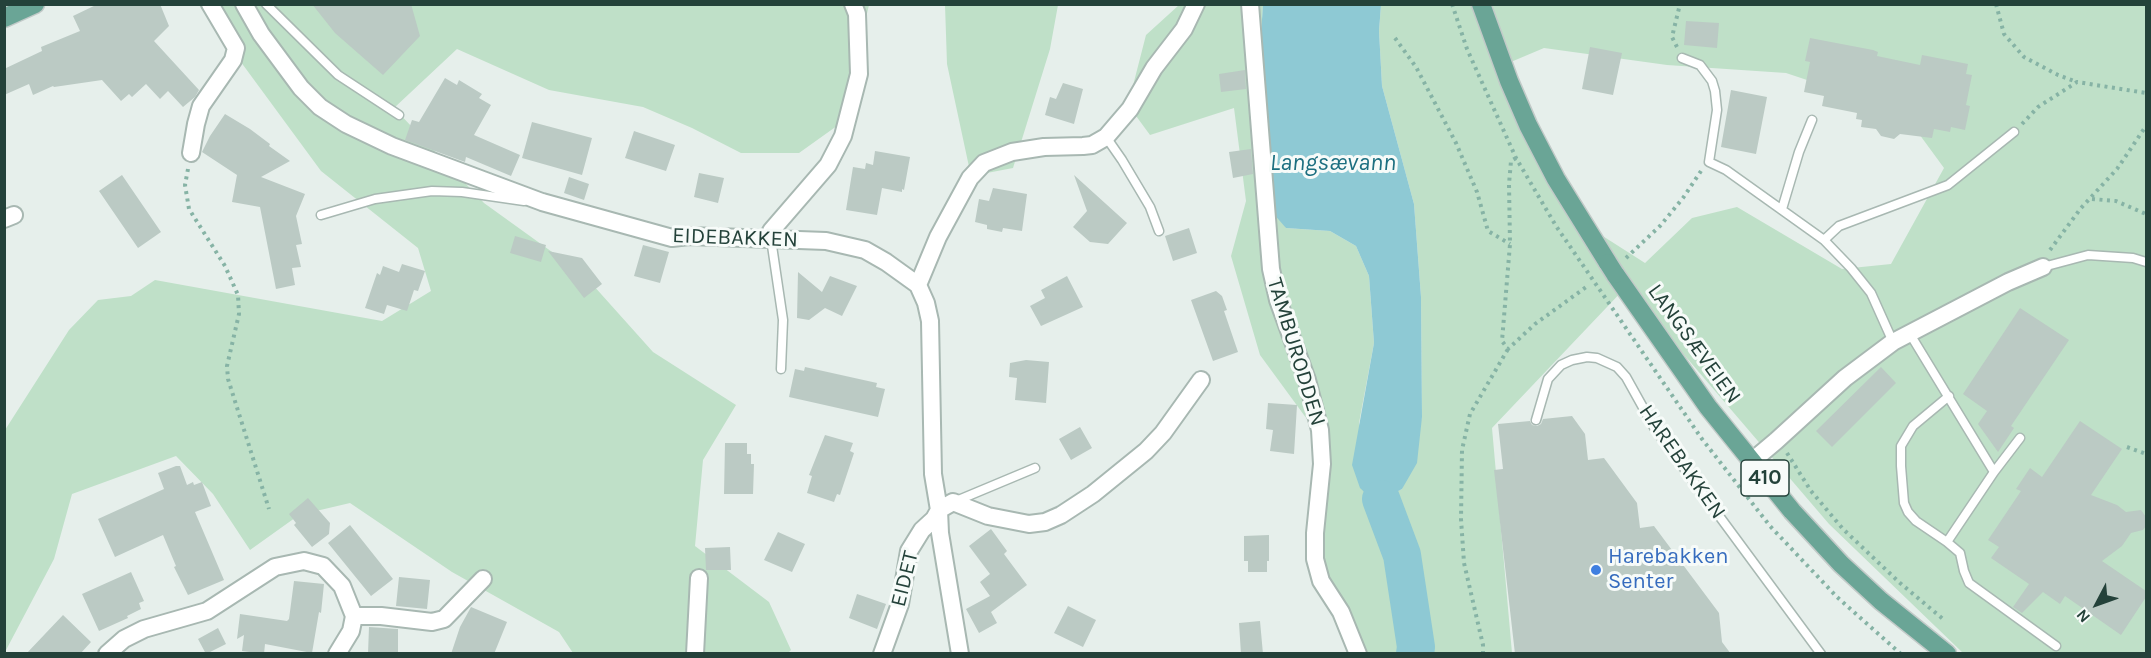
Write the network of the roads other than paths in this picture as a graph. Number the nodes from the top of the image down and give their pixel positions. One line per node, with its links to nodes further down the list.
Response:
1 (35, 4): 9 (main road)
2 (210, 4): 15 (street)
3 (244, 4): 16 (street, EIDEBAKKEN)
4 (266, 4): 11 (lane)
5 (1196, 4): 14 (street)
6 (1250, 4): 46 (street, TAMBURODDEN)
7 (1481, 4): 32 (main road, LANGSÆVEIEN / 410)
8 (856, 8): 20 (street)
9 (4, 18)
10 (1682, 58): 17 (lane)
11 (399, 116)
12 (1812, 120): 17 (lane)
13 (2014, 132): 21 (lane)
14 (1106, 137): 19 (lane); 24 (street)
15 (191, 153)
16 (542, 202): 18 (lane); 20 (street, EIDEBAKKEN)
17 (1782, 209): 21 (lane)
18 (321, 215)
19 (1159, 231)
20 (771, 239): 24 (street, EIDEBAKKEN); 27 (lane)
21 (1824, 240): 26 (lane)
22 (2146, 262): 23 (lane)
23 (2043, 267): 25 (street)
24 (918, 285): 35 (street)
25 (1910, 334): 26 (street); 29 (lane)
26 (1893, 342): 32 (street)
27 (781, 369)
28 (1202, 380): 35 (street)
29 (1949, 396): 34 (lane); 36 (lane)
30 (1536, 420): 47 (lane, HAREBAKKEN)
31 (2020, 438): 34 (lane)
32 (1751, 462): 48 (main road, LANGSÆVEIEN / 410)
33 (1035, 468): 35 (lane)
34 (1994, 472): 36 (lane)
35 (946, 506): 44 (street, EIDET); 45 (street)
36 (1947, 542): 40 (lane)
37 (699, 578): 43 (street)
38 (483, 579): 39 (street)
39 (354, 616): 41 (street); 42 (street)
40 (2056, 646)
41 (107, 654)
42 (337, 654)
43 (695, 654)
44 (882, 654)
45 (960, 654)
46 (1358, 654)
47 (1821, 654)
48 (1947, 654)

